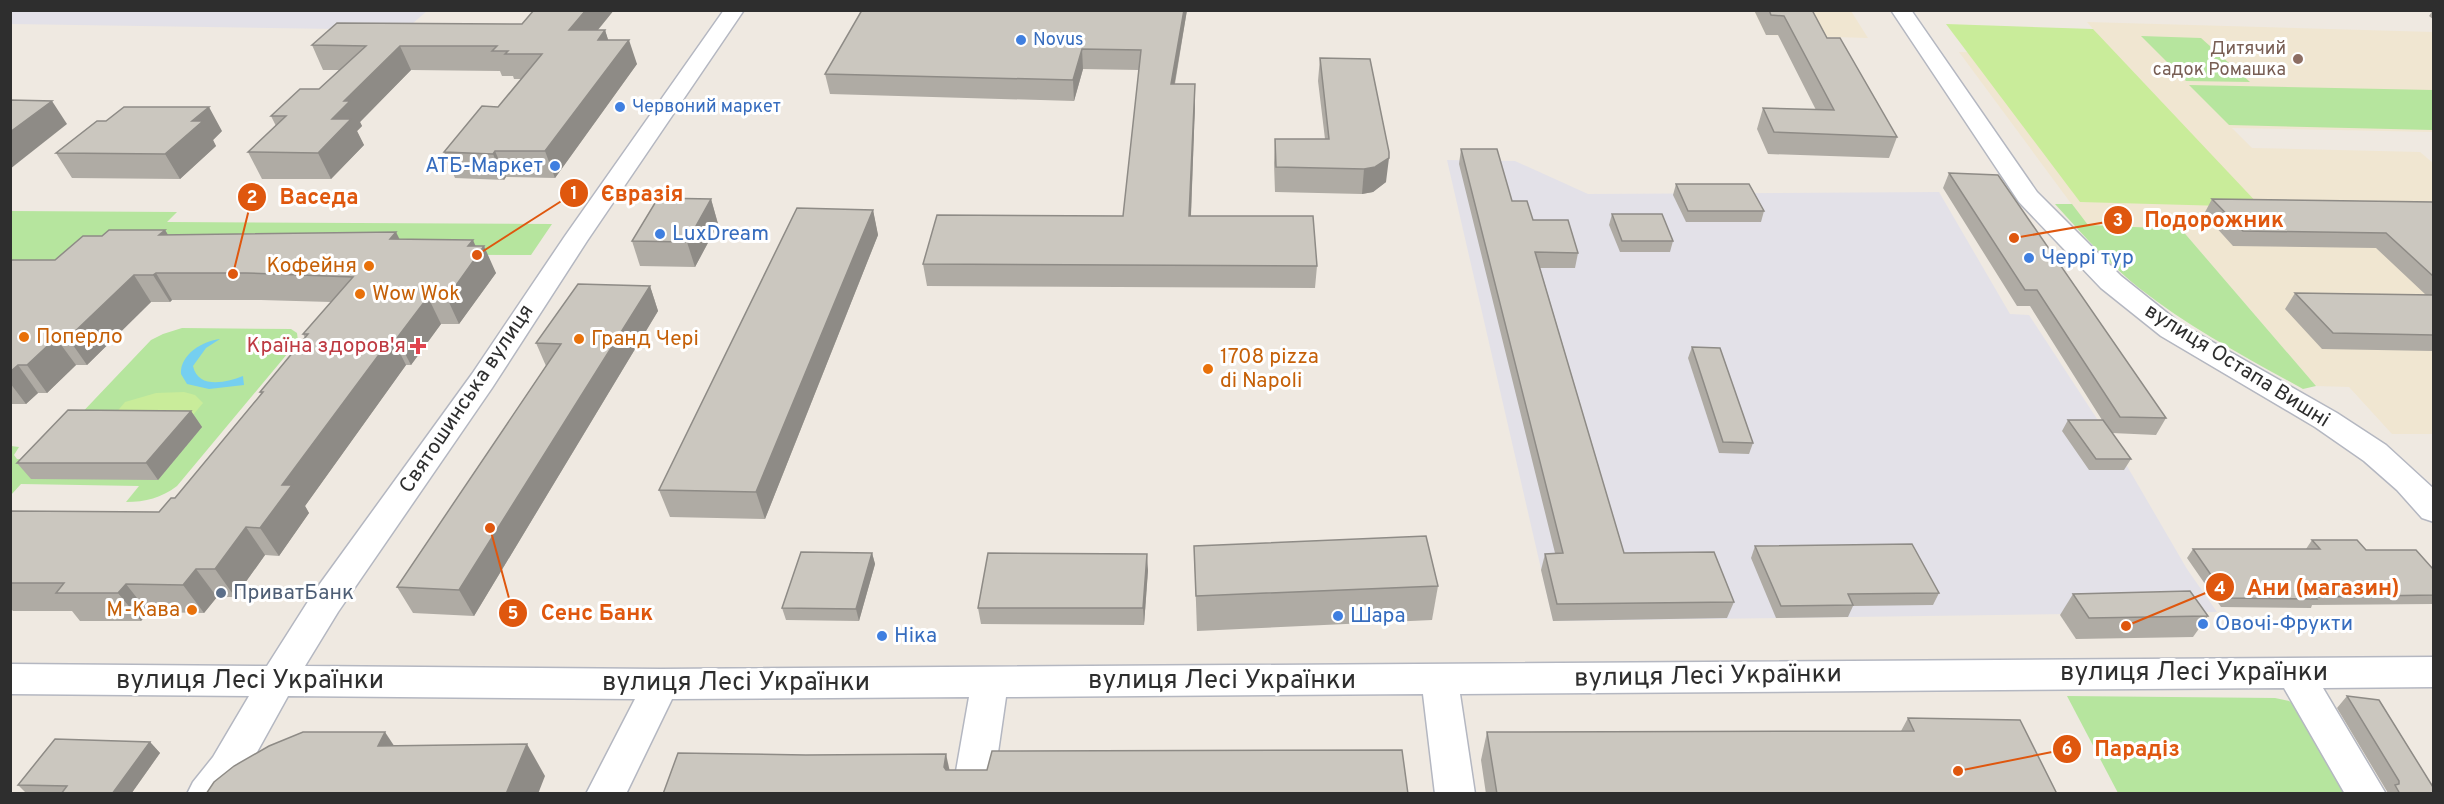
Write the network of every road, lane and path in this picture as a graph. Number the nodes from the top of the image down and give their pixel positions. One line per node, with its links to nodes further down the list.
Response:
1 (735, 10): 9 (street, Святошинська вулиця)
2 (1901, 10): 3 (street, вулиця Остапа Вишні)
3 (2433, 510)
4 (2433, 672): 5 (street, вулиця Лесі Українки)
5 (2295, 673): 7 (street, вулиця Лесі Українки); 15 (street)
6 (10, 679): 9 (street, вулиця Лесі Українки)
7 (1440, 680): 8 (street, вулиця Лесі Українки); 14 (street)
8 (990, 681): 10 (street, вулиця Лесі Українки); 13 (street)
9 (277, 682): 10 (street, вулиця Лесі Українки); 11 (street, Святошинська вулиця)
10 (661, 684): 12 (street)
11 (207, 794)
12 (606, 794)
13 (972, 794)
14 (1455, 794)
15 (2367, 794)

